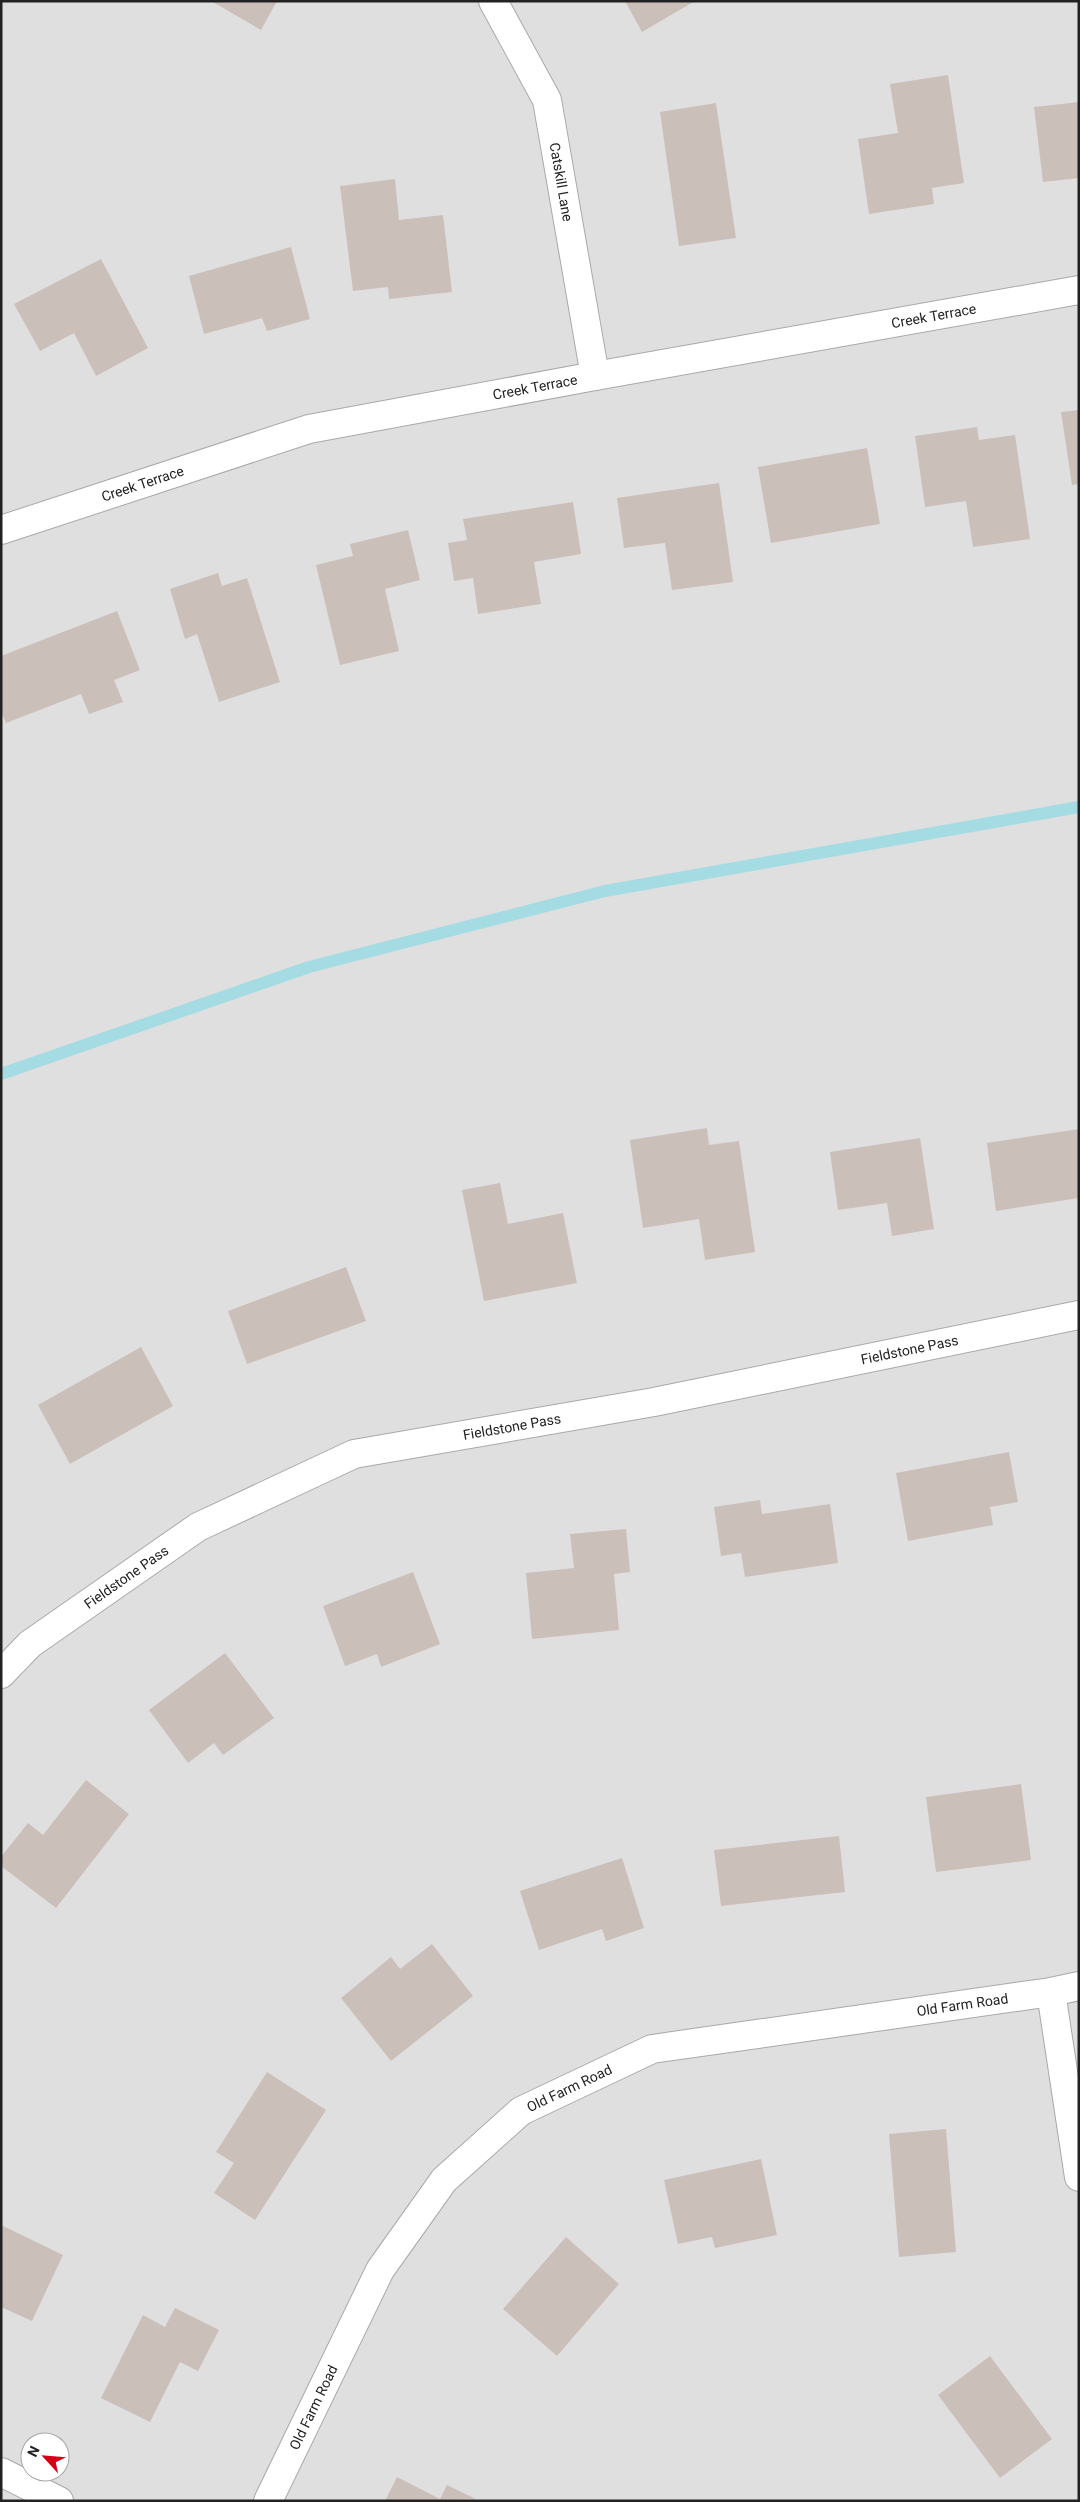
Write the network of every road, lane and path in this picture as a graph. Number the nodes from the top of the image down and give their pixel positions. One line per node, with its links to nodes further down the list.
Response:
1 (493, 1): 3 (street, Catskill Lane)
2 (1079, 290): 3 (street, Creek Terrace)
3 (595, 376): 4 (street, Creek Terrace)
4 (1, 530)
5 (1079, 1315): 6 (street, Fieldstone Pass)
6 (1, 1674)
7 (1079, 1986): 8 (street, Old Farm Road)
8 (1051, 1992): 9 (street); 12 (street, Old Farm Road)
9 (1079, 2177)
10 (1, 2472): 11 (street)
11 (59, 2501)
12 (268, 2501)

